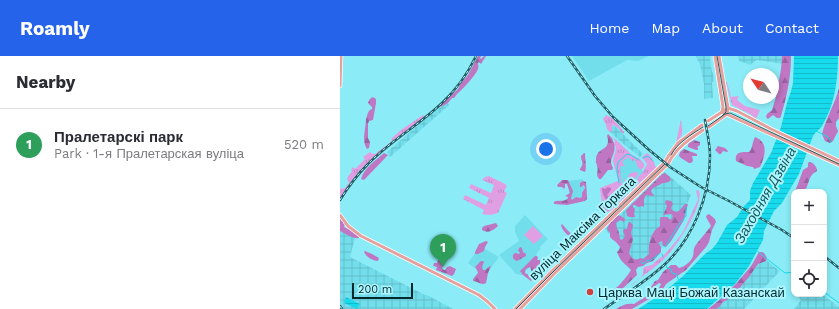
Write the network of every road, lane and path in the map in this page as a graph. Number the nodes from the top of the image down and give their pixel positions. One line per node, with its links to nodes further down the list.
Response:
1 (341, 56): 4 (main road)
2 (715, 56): 6 (main road)
3 (718, 56): 5 (main road)
4 (340, 86)
5 (728, 108): 6 (main road); 7 (main road); 13 (main road)
6 (722, 112): 7 (main road); 8 (main road)
7 (727, 114): 10 (main road); 15 (main road)
8 (708, 121)
9 (702, 125): 12 (main road, вуліца Максіма Горкага)
10 (708, 127)
11 (703, 130): 12 (main road, вуліца Максіма Горкага)
12 (671, 156): 14 (main road, вуліца Максіма Горкага)
13 (839, 161)
14 (666, 163): 18 (main road, вуліца Максіма Горкага); 19 (main road, вуліца Максіма Горкага)
15 (839, 166)
16 (340, 216): 17 (main road)
17 (495, 309)
18 (515, 309)
19 (520, 309)

